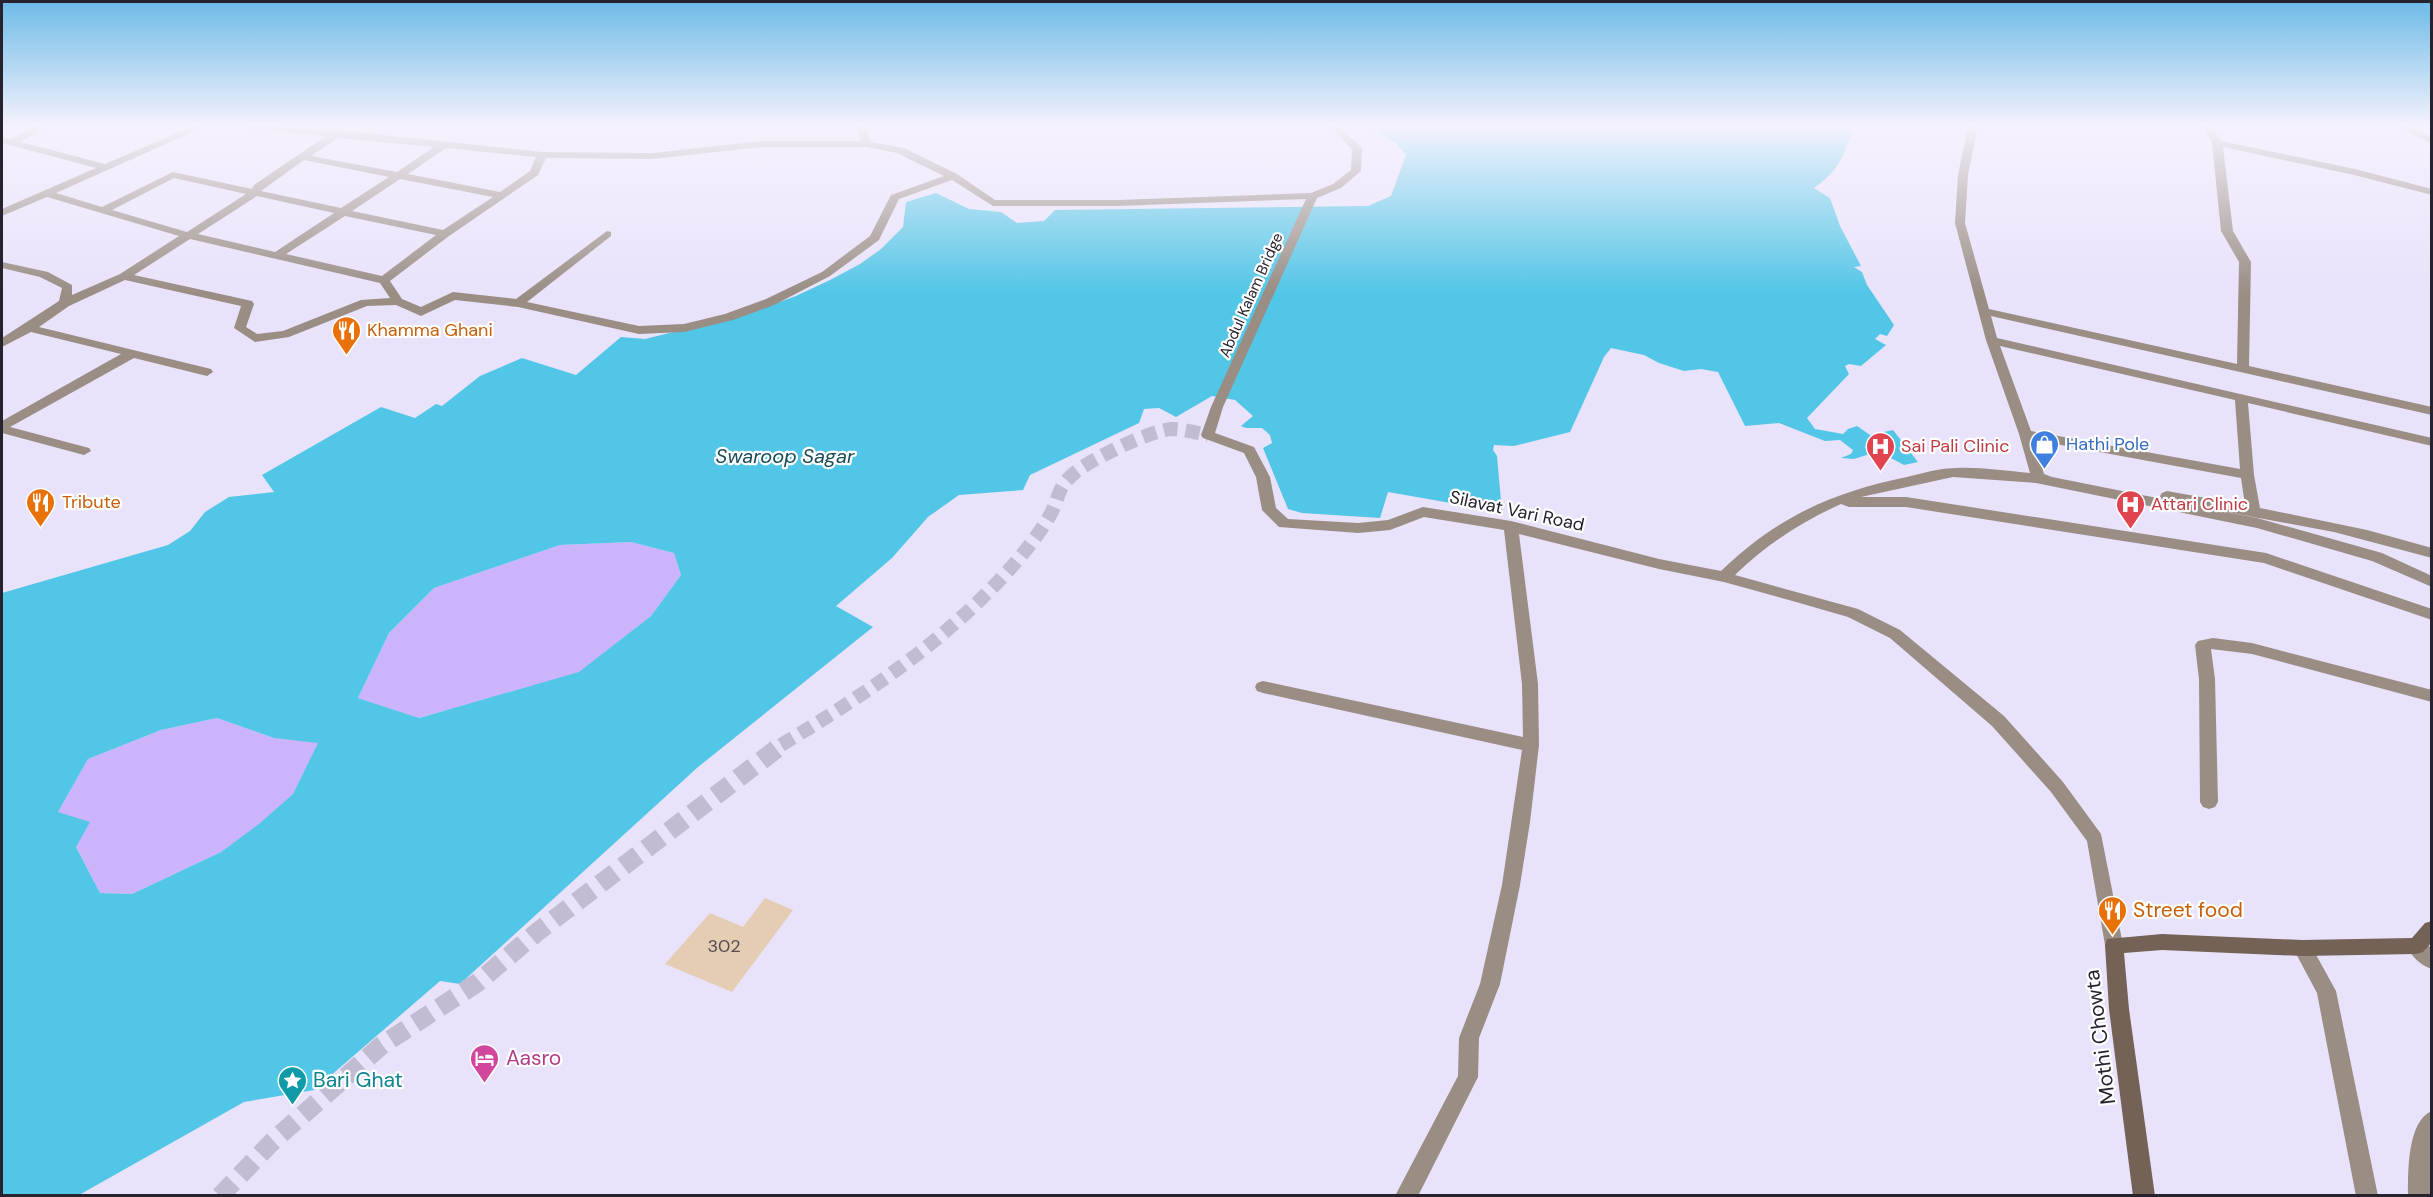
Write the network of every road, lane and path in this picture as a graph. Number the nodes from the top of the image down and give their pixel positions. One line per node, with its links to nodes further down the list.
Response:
1 (73, 182): 15 (street)
2 (159, 182): 19 (street)
3 (202, 182): 16 (street)
4 (266, 182): 16 (street)
5 (388, 182): 21 (street)
6 (438, 182): 17 (street)
7 (521, 182): 17 (street)
8 (937, 182): 31 (street)
9 (962, 182): 18 (street)
10 (1342, 182): 18 (street)
11 (1962, 182): 32 (street)
12 (2221, 182): 37 (street)
13 (2393, 182): 14 (street)
14 (2432, 192)
15 (47, 194): 19 (street); 20 (street)
16 (254, 194): 21 (street); 24 (street)
17 (501, 195): 22 (street)
18 (1312, 196): 43 (street, Abdul Kalam Bridge)
19 (102, 210): 24 (street)
20 (2, 213)
21 (340, 213): 22 (street); 25 (street)
22 (445, 234): 28 (street)
23 (607, 234): 31 (street)
24 (186, 235): 25 (street); 27 (street)
25 (276, 256): 28 (street)
26 (2, 265): 30 (street)
27 (124, 276): 29 (street); 30 (street)
28 (384, 280): 29 (street)
29 (398, 301): 31 (street)
30 (65, 303): 33 (street)
31 (518, 303)
32 (1984, 311): 34 (street); 37 (street)
33 (29, 328): 35 (street); 36 (street)
34 (1992, 340): 39 (street); 42 (street)
35 (2, 343)
36 (130, 354): 38 (street); 41 (street)
37 (2243, 369): 40 (street)
38 (207, 372)
39 (2241, 398): 44 (street); 46 (street)
40 (2432, 411)
41 (2, 427): 45 (street)
42 (2026, 434): 46 (street); 47 (street)
43 (1208, 435): 50 (street, Silavat Vari Road)
44 (2432, 442)
45 (84, 451)
46 (2247, 475): 49 (street)
47 (2039, 479): 48 (street); 49 (street); 53 (street)
48 (1831, 501): 52 (street); 54 (street)
49 (2253, 510): 51 (street)
50 (1511, 526): 52 (street, Silavat Vari Road); 57 (street)
51 (2432, 553)
52 (1724, 577): 60 (street, Silavat Vari Road)
53 (2432, 582)
54 (2432, 615)
55 (1263, 687): 57 (street)
56 (2432, 696): 58 (street)
57 (1531, 745): 65 (street)
58 (2209, 802)
59 (2432, 929): 62 (main road)
60 (2114, 945): 61 (main road, Mothi Chowta); 66 (main road, Mothi Chowta)
61 (2302, 948): 62 (main road, Mothi Chowta); 67 (street)
62 (2424, 951): 63 (street)
63 (2432, 961)
64 (2432, 1121): 68 (street)
65 (1406, 1196)
66 (2144, 1196)
67 (2367, 1196)
68 (2419, 1196)

